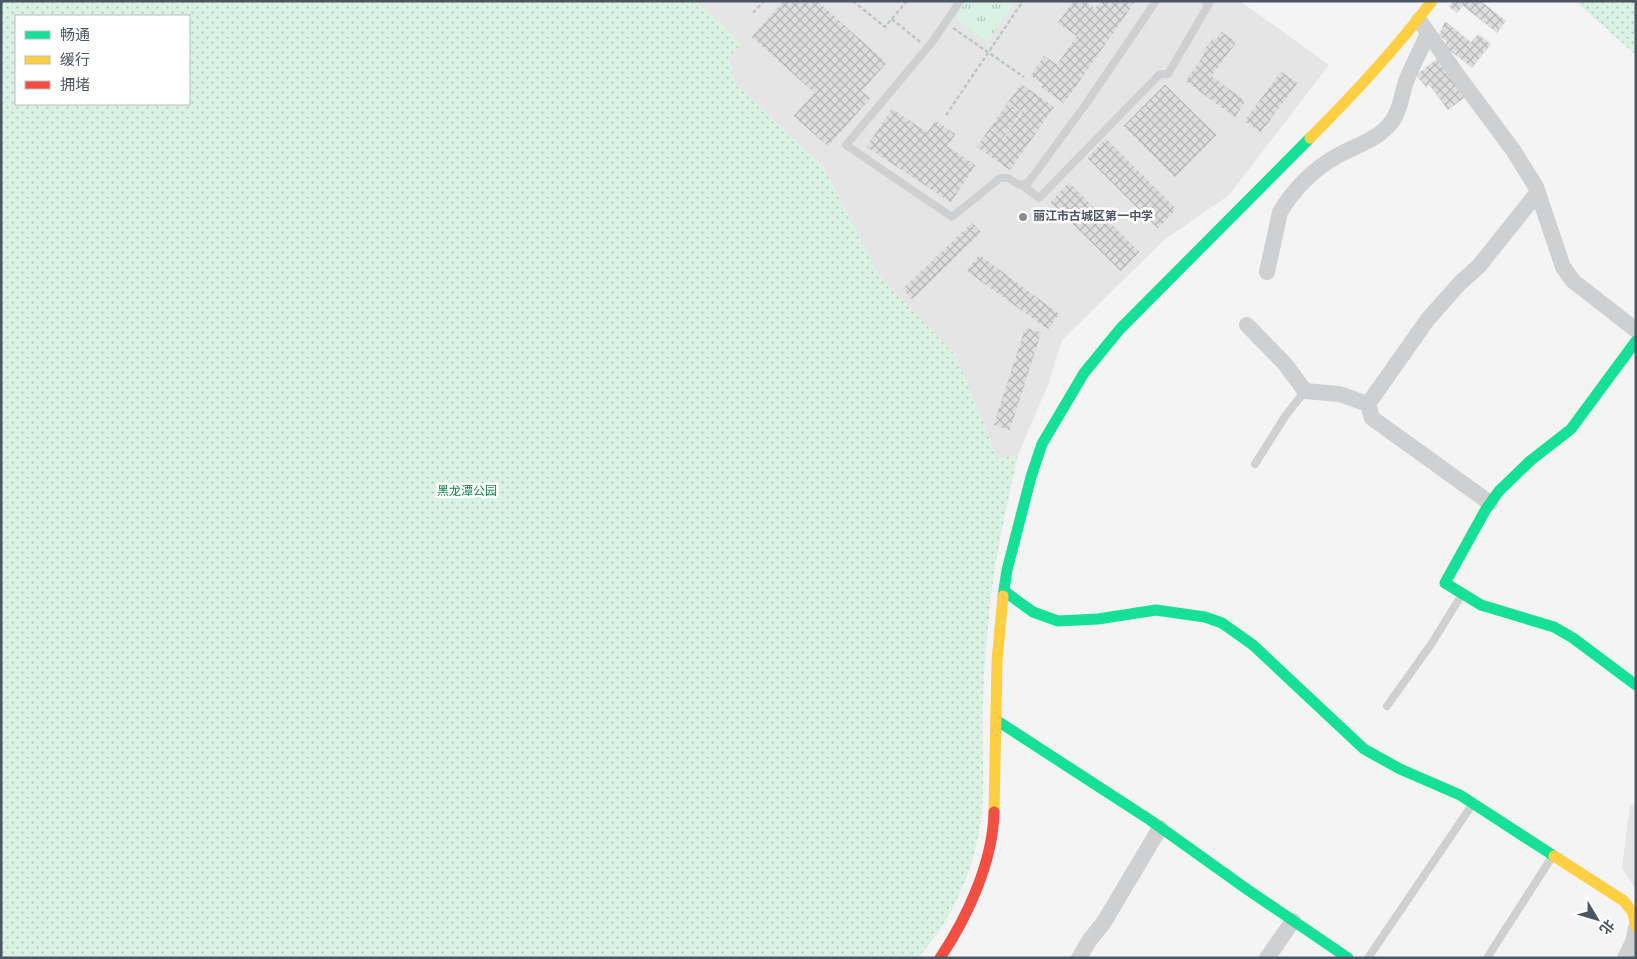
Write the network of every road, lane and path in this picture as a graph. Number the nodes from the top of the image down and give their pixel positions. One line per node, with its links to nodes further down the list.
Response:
1 (764, 1): 10 (path)
2 (853, 1): 11 (path)
3 (907, 1): 11 (path)
4 (960, 1): 13 (lane)
5 (1024, 1): 17 (path)
6 (1156, 1): 22 (lane)
7 (1205, 1): 22 (lane)
8 (1423, 1): 15 (street)
9 (1432, 1): 12 (street)
10 (753, 13)
11 (892, 19): 16 (path)
12 (1419, 20): 14 (street); 15 (street)
13 (945, 23): 16 (lane); 17 (path)
14 (1428, 34): 21 (street); 23 (street)
15 (1402, 40): 20 (street)
16 (927, 48): 22 (lane)
17 (988, 52): 18 (path); 19 (path)
18 (1024, 76)
19 (946, 115)
20 (1288, 162): 21 (street); 32 (street)
21 (1306, 180): 24 (street)
22 (1022, 185)
23 (1538, 192): 26 (street); 29 (street)
24 (1267, 272)
25 (1247, 325): 28 (street)
26 (1636, 330)
27 (1636, 342): 31 (street)
28 (1305, 391): 29 (street); 30 (lane)
29 (1368, 404): 31 (street)
30 (1255, 464)
31 (1490, 503): 33 (street)
32 (1004, 591): 36 (street); 37 (street)
33 (1462, 594): 34 (street); 35 (lane)
34 (1636, 685)
35 (1388, 706)
36 (996, 720): 38 (street); 42 (street)
37 (1473, 804): 39 (street); 46 (lane)
38 (1160, 828): 40 (street); 43 (street)
39 (1553, 855): 41 (street); 47 (lane)
40 (1293, 922): 44 (street); 45 (street)
41 (1636, 928): 48 (street)
42 (940, 958)
43 (1079, 958)
44 (1267, 958)
45 (1348, 958)
46 (1368, 958)
47 (1487, 958)
48 (1625, 958)

